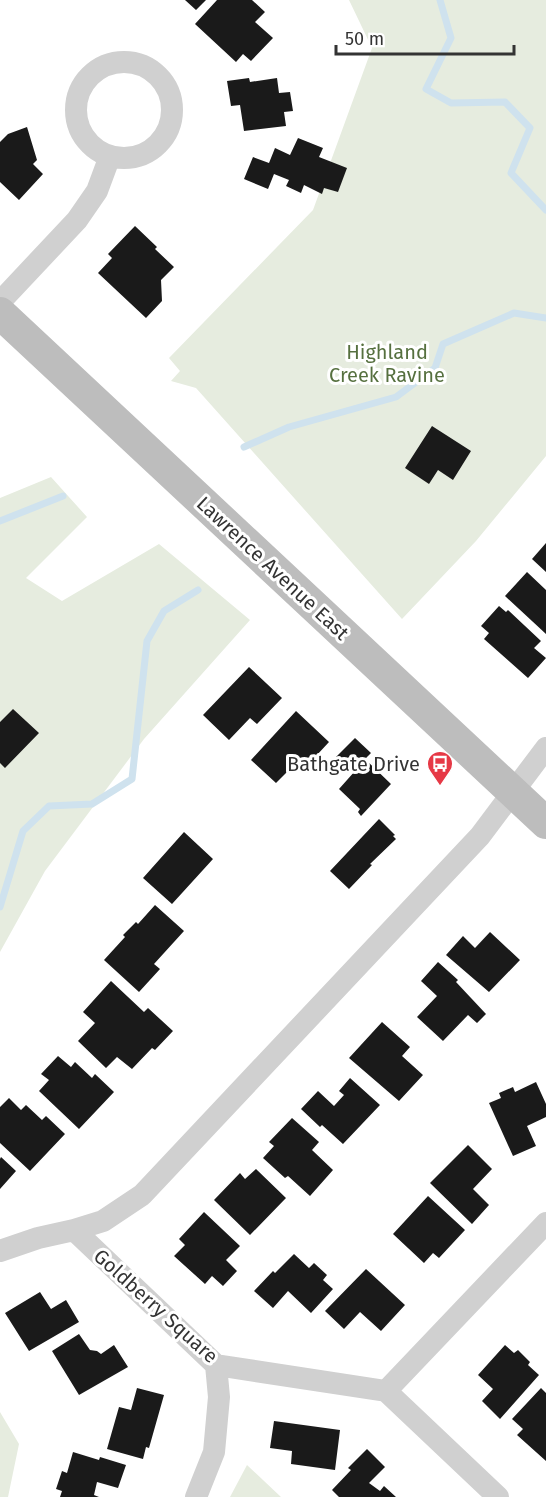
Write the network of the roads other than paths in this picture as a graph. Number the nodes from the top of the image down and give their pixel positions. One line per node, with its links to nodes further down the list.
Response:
1 (110, 156): 1 (street); 2 (street)
2 (0, 302)
3 (0, 313): 5 (main road, Lawrence Avenue East)
4 (546, 748): 5 (street)
5 (513, 793): 6 (main road, Lawrence Avenue East); 8 (street)
6 (546, 823)
7 (546, 1223): 11 (street)
8 (74, 1230): 9 (street); 10 (street, Goldberry Square)
9 (0, 1251)
10 (216, 1365): 11 (street, Goldberry Square); 12 (street)
11 (386, 1390): 13 (street)
12 (196, 1497)
13 (498, 1497)

